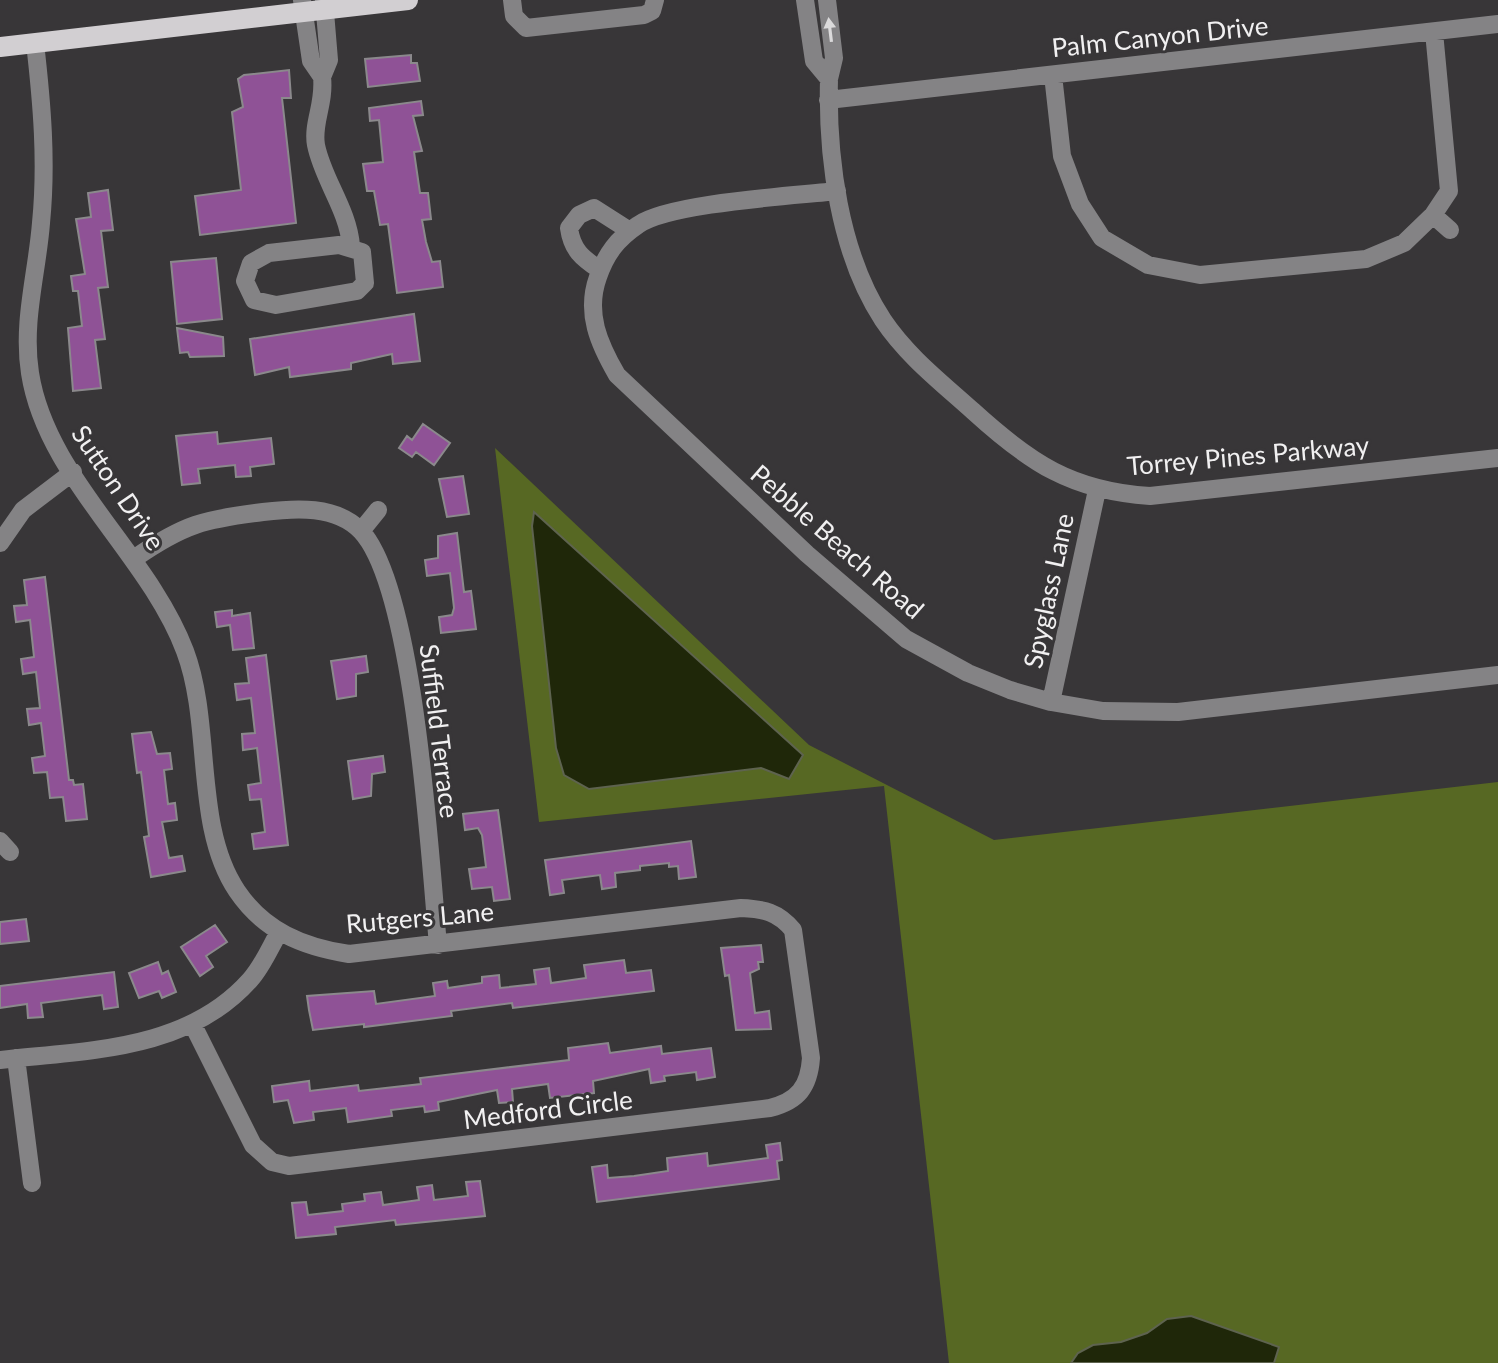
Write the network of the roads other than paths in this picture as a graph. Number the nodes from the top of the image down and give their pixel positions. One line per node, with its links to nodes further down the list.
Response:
1 (408, 0): 6 (main road)
2 (512, 0): 3 (street)
3 (655, 0)
4 (805, 0): 12 (street, Torrey Pines Parkway)
5 (827, 0): 12 (street, Torrey Pines Parkway, one-way to 5)
6 (314, 6): 9 (main road); 18 (street)
7 (1498, 24): 8 (street, Palm Canyon Drive)
8 (1434, 32): 11 (street, Palm Canyon Drive); 15 (street)
9 (35, 43): 10 (main road); 21 (street, Sutton Drive)
10 (0, 47)
11 (1053, 75): 13 (street, Palm Canyon Drive); 15 (street)
12 (829, 79): 13 (street, Torrey Pines Parkway)
13 (828, 100): 14 (street, Torrey Pines Parkway)
14 (837, 191): 17 (street, Pebble Beach Road); 22 (street, Torrey Pines Parkway)
15 (1433, 215): 16 (street)
16 (1450, 230)
17 (630, 231): 19 (street, Pebble Beach Road); 19 (street)
18 (351, 246): 18 (street)
19 (600, 270): 28 (street, Pebble Beach Road)
20 (1498, 458): 22 (street, Torrey Pines Parkway)
21 (73, 472): 25 (street); 26 (street, Sutton Drive)
22 (1097, 490): 28 (street, Spyglass Lane)
23 (378, 510): 24 (street)
24 (361, 531): 26 (street); 31 (street, Suffield Terrace)
25 (0, 543)
26 (135, 558): 30 (street, Sutton Drive)
27 (1498, 675): 28 (street, Pebble Beach Road)
28 (1051, 702)
29 (781, 916): 31 (street, Rutgers Lane); 32 (street, Medford Circle)
30 (279, 932): 31 (street, Rutgers Lane); 32 (street)
31 (438, 945)
32 (193, 1025): 33 (street)
33 (8, 1059): 34 (street)
34 (32, 1183)

